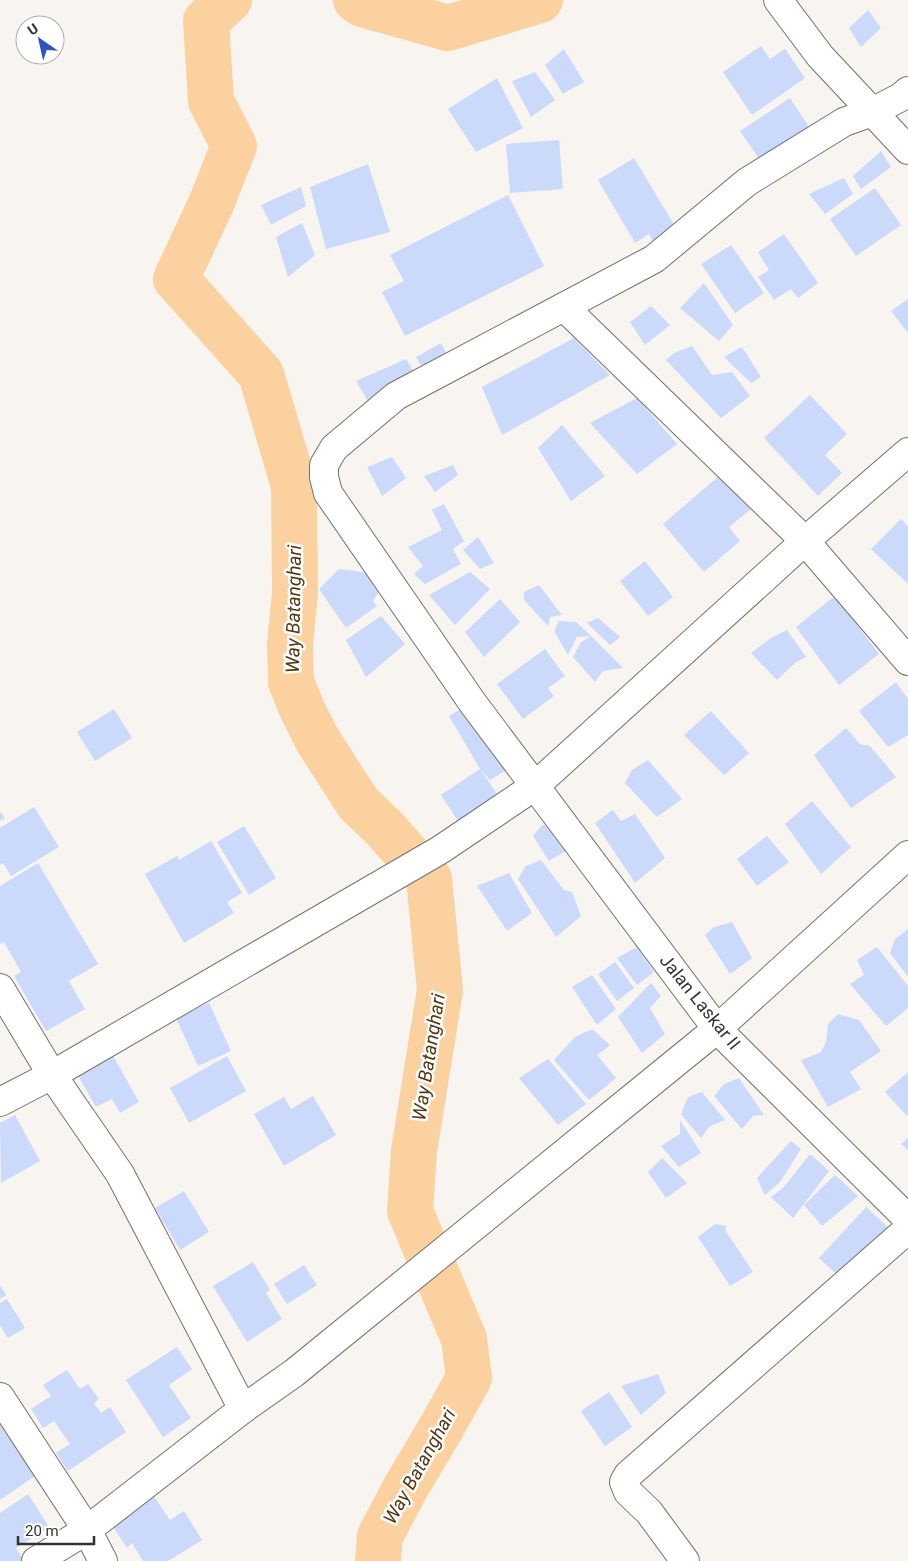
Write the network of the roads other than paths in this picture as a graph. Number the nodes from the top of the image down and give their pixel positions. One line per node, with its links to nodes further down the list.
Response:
1 (778, 0): 3 (street)
2 (908, 91): 3 (street, Jalan Laskar II)
3 (872, 112): 4 (street); 5 (street, Jalan Laskar II)
4 (908, 150)
5 (564, 307): 7 (street); 9 (street, Jalan Laskar II)
6 (908, 452): 7 (street)
7 (804, 541): 8 (street); 9 (street)
8 (908, 662)
9 (535, 786): 12 (street, Jalan Laskar II); 13 (street)
10 (908, 855): 12 (street)
11 (0, 988): 13 (street)
12 (717, 1029): 15 (street, Jalan Laskar II); 18 (street)
13 (52, 1075): 14 (street); 18 (street)
14 (0, 1102)
15 (908, 1219)
16 (908, 1229): 22 (street)
17 (0, 1397): 19 (street)
18 (244, 1409): 19 (street)
19 (87, 1530): 20 (street); 21 (street)
20 (36, 1561)
21 (104, 1561)
22 (685, 1561)

